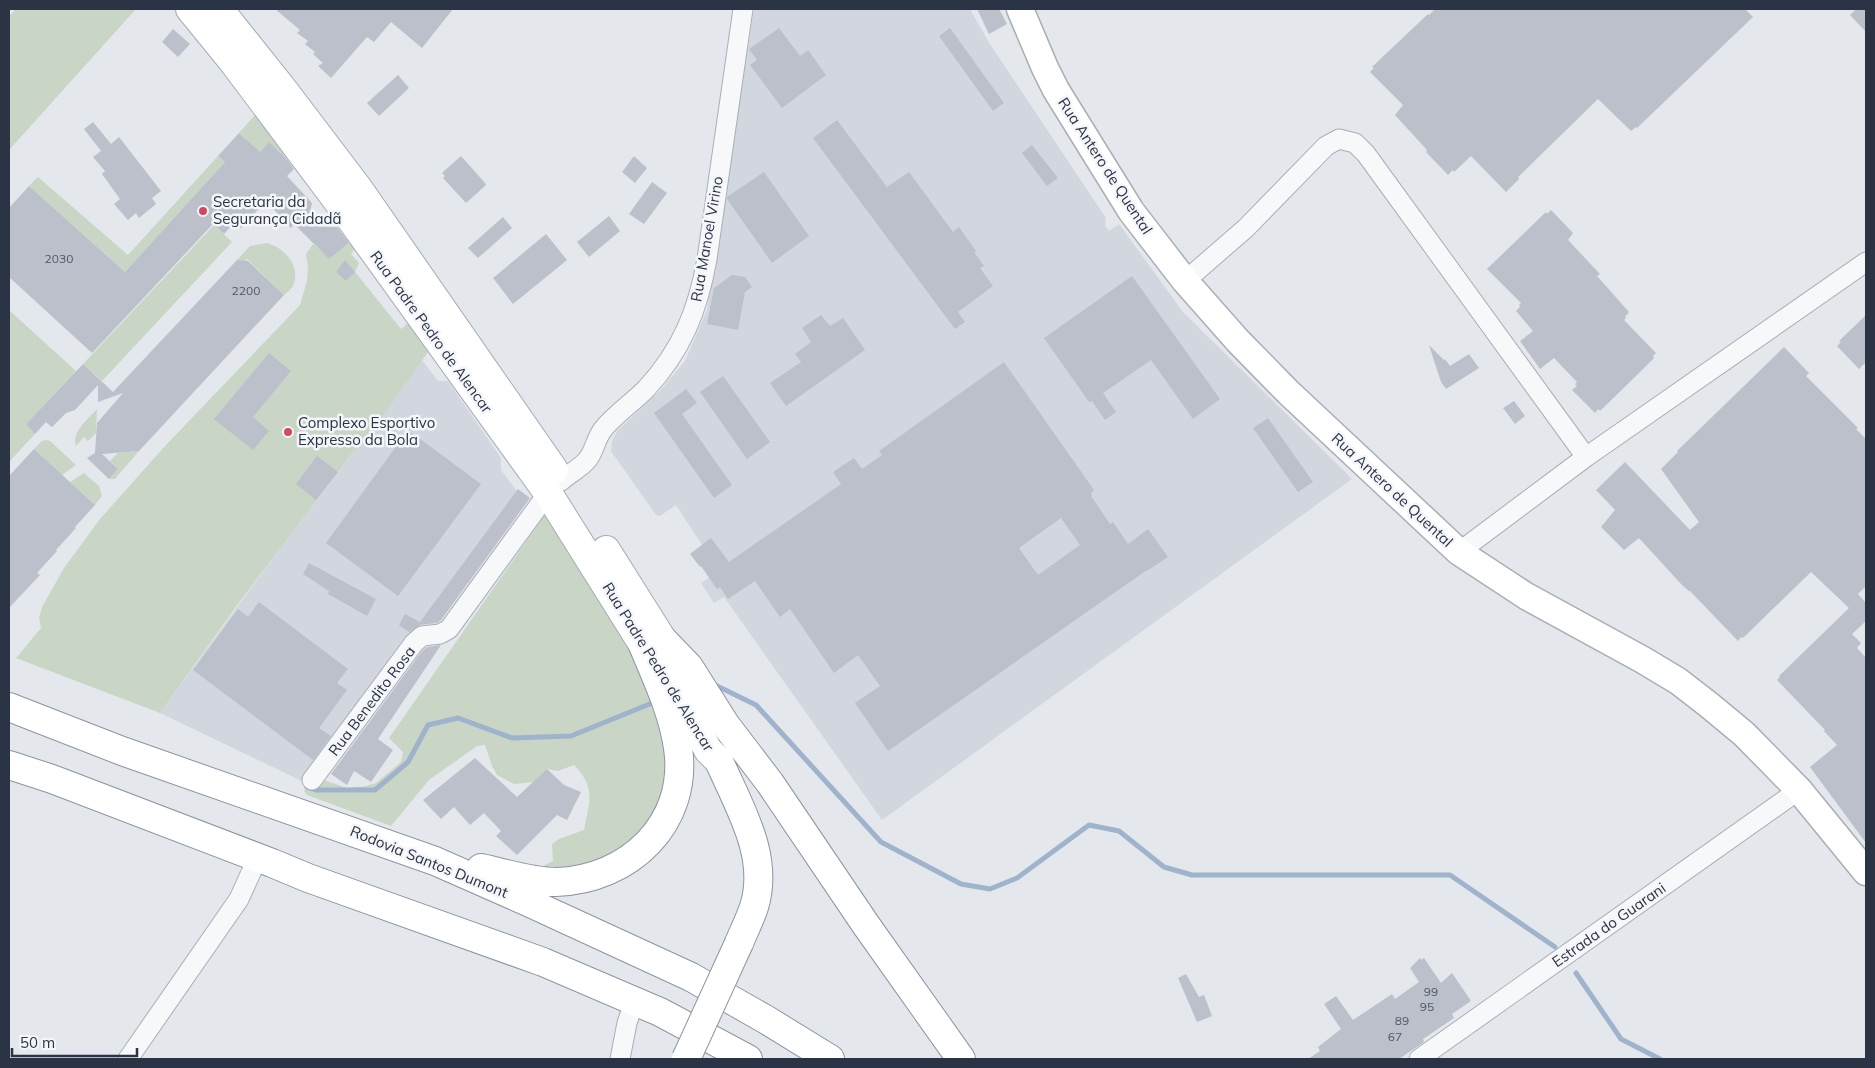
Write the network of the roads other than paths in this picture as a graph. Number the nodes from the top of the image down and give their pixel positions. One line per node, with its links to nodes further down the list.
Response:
1 (190, 9): 5 (main road, Rua Padre Pedro de Alencar)
2 (219, 9): 5 (main road, Rua Padre Pedro de Alencar)
3 (743, 9): 9 (street, Rua Manoel Virino)
4 (1020, 9): 7 (street, Rua Antero de Quental)
5 (308, 142): 9 (main road, Rua Padre Pedro de Alencar)
6 (1866, 262): 8 (street)
7 (1185, 281): 8 (street); 10 (street, Rua Antero de Quental)
8 (1586, 457): 10 (street)
9 (555, 487): 11 (main road, Rua Padre Pedro de Alencar); 14 (street, Rua Benedito Rosa)
10 (1459, 552): 15 (street, Rua Antero de Quental)
11 (652, 641): 17 (main road); 22 (main road, Rua Padre Pedro de Alencar, bridge); 25 (main road)
12 (9, 708): 17 (main road, Rodovia Santos Dumont)
13 (9, 765): 16 (main road)
14 (312, 780)
15 (1799, 790): 18 (street, Rua Antero de Quental); 26 (street, Estrada do Guarani)
16 (258, 857): 19 (main road); 20 (street)
17 (435, 861): 24 (main road, Rodovia Santos Dumont)
18 (1866, 872)
19 (634, 1000): 21 (street); 23 (main road)
20 (128, 1059)
21 (620, 1059)
22 (686, 1059)
23 (748, 1059)
24 (830, 1059)
25 (961, 1059)
26 (1419, 1059)

